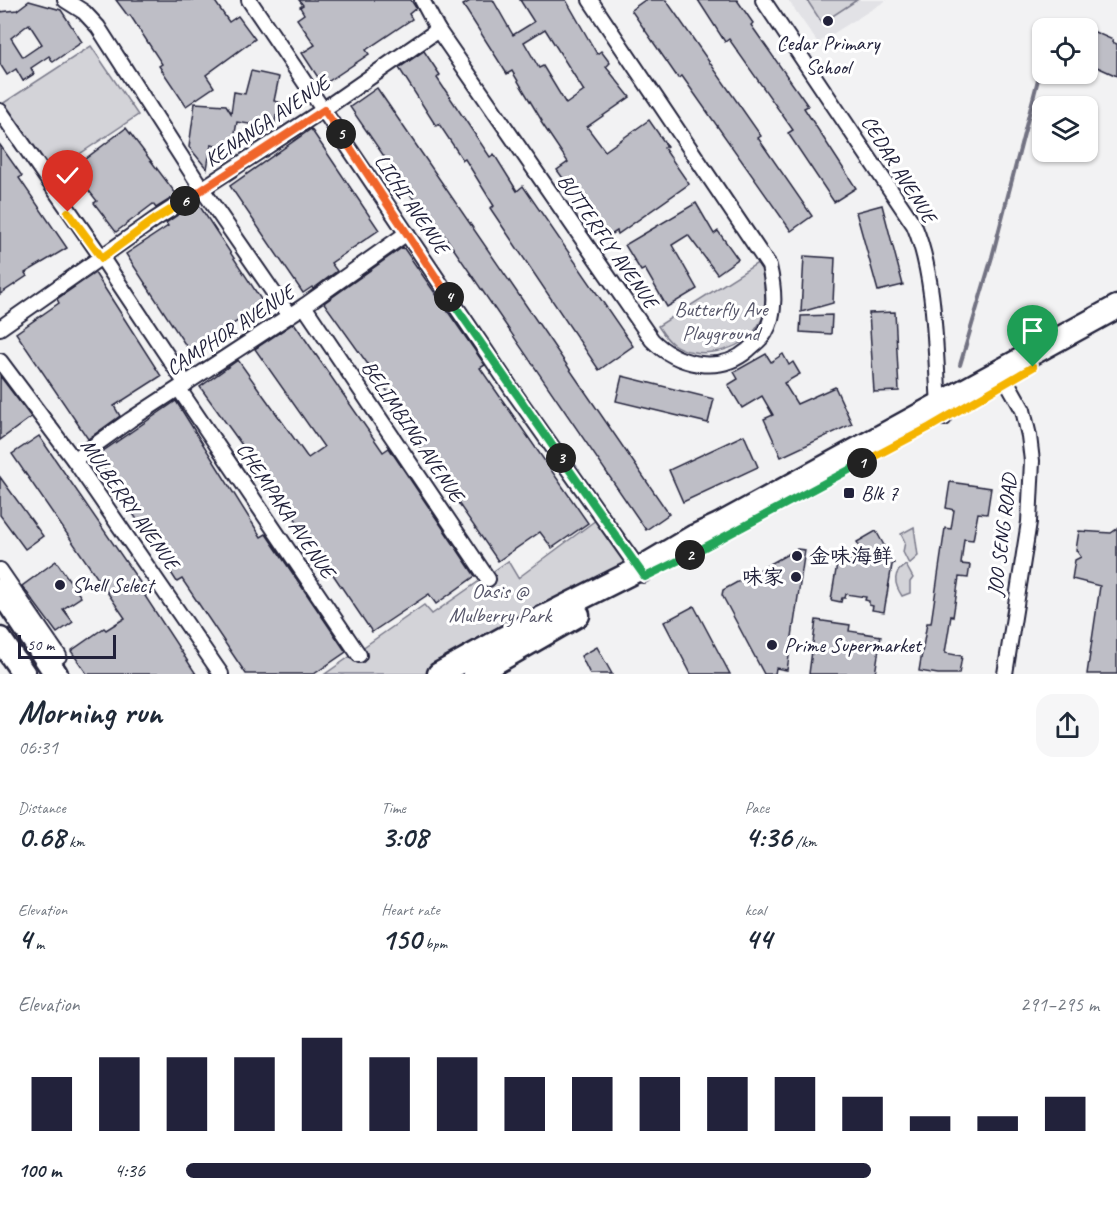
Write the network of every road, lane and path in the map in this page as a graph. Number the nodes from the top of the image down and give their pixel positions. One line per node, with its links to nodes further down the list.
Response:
1 (65, 0): 9 (street)
2 (249, 0): 7 (street, LICHI AVENUE)
3 (422, 0): 6 (street, BUTTERFLY AVENUE)
4 (590, 0): 6 (street, BUTTERFLY AVENUE)
5 (764, 0): 20 (street, CEDAR AVENUE)
6 (438, 30): 7 (street, KENANGA AVENUE)
7 (324, 110): 9 (street, KENANGA AVENUE); 10 (street, LICHI AVENUE)
8 (0, 111): 11 (street, CHEMPAKA AVENUE)
9 (202, 189): 11 (street, KENANGA AVENUE); 14 (street)
10 (407, 233): 12 (street, CAMPHOR AVENUE); 23 (street, LICHI AVENUE)
11 (102, 258): 16 (street, KENANGA AVENUE); 19 (street, CHEMPAKA AVENUE)
12 (304, 306): 14 (street, CAMPHOR AVENUE); 24 (street, BELIMBING AVENUE)
13 (1117, 307): 18 (main road)
14 (290, 315): 19 (street, CAMPHOR AVENUE)
15 (1117, 322): 18 (main road)
16 (0, 328)
17 (0, 361): 21 (street, MULBERRY AVENUE)
18 (1004, 377): 20 (main road); 33 (street, JOO SENG ROAD)
19 (182, 387): 21 (street, CAMPHOR AVENUE); 27 (street, CHEMPAKA AVENUE)
20 (941, 411): 23 (main road)
21 (74, 460): 30 (street, MULBERRY AVENUE)
22 (0, 570): 28 (street)
23 (642, 573): 31 (main road); 32 (main road)
24 (488, 579)
25 (0, 590): 28 (main road)
26 (0, 639): 29 (main road)
27 (359, 655)
28 (53, 668)
29 (24, 674)
30 (221, 674)
31 (439, 674)
32 (475, 674)
33 (1005, 674)

